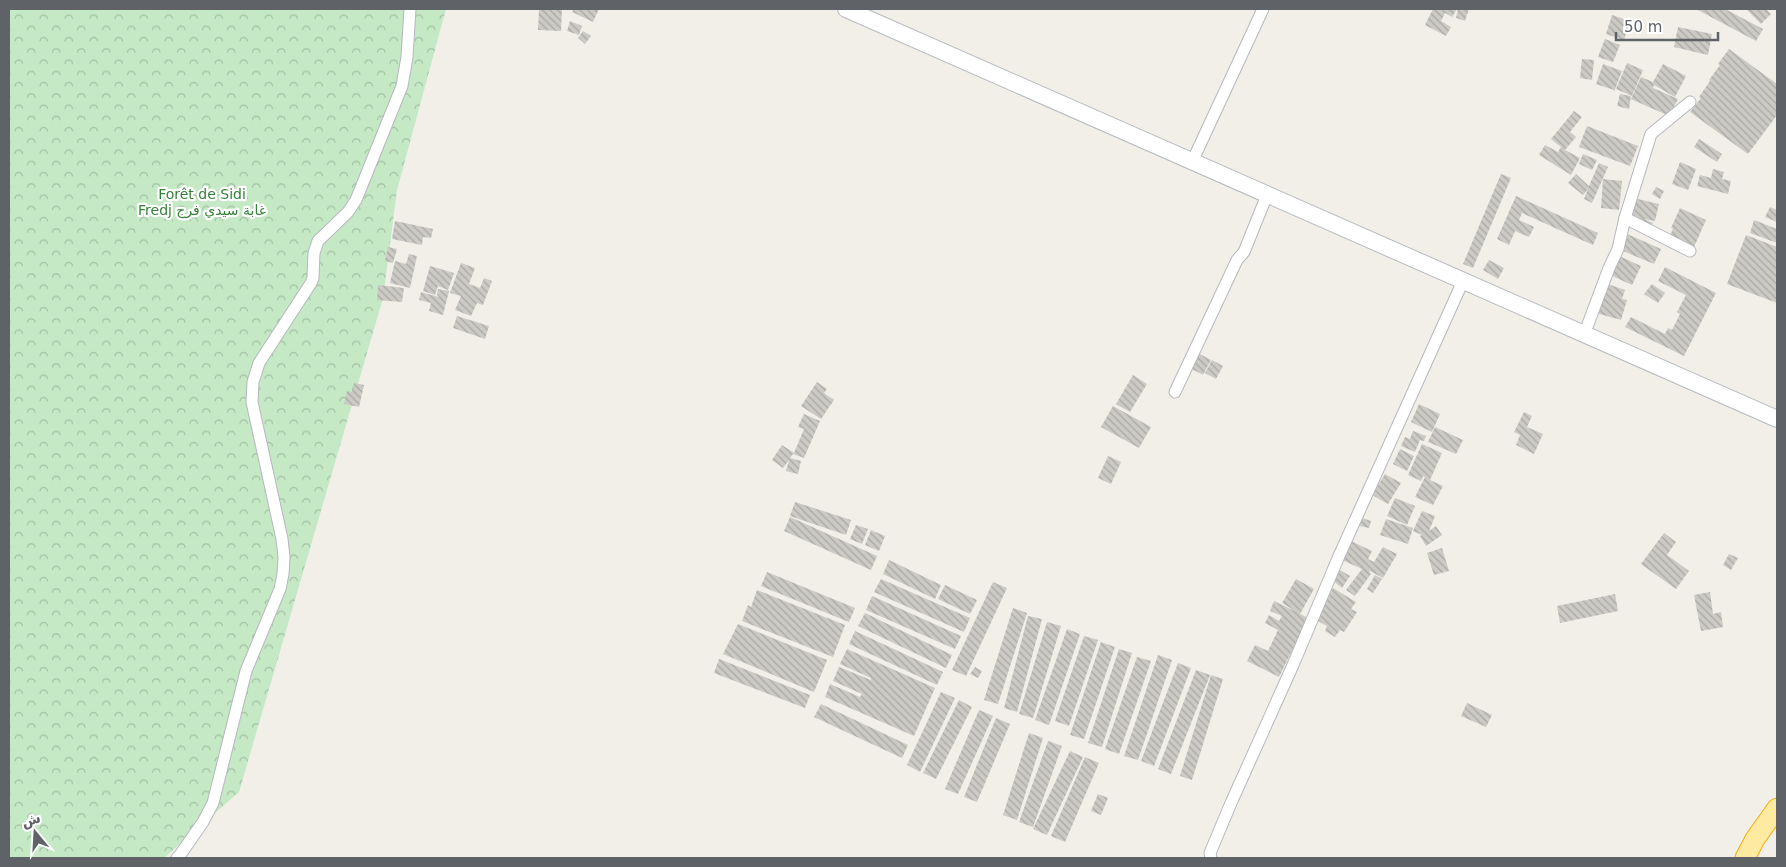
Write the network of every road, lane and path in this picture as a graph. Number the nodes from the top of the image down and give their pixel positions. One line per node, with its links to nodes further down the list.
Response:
1 (410, 9): 15 (street)
2 (846, 9): 5 (main road)
3 (1263, 9): 5 (street)
4 (1690, 102): 7 (street)
5 (1192, 162): 6 (main road)
6 (1267, 195): 9 (main road); 11 (street)
7 (1625, 218): 8 (street); 10 (street)
8 (1690, 251)
9 (1463, 281): 10 (main road); 16 (street)
10 (1584, 334): 12 (main road)
11 (1175, 392)
12 (1777, 419)
13 (1777, 808): 17 (highway)
14 (1777, 824): 18 (highway)
15 (177, 858)
16 (1211, 858)
17 (1745, 858)
18 (1755, 858)

